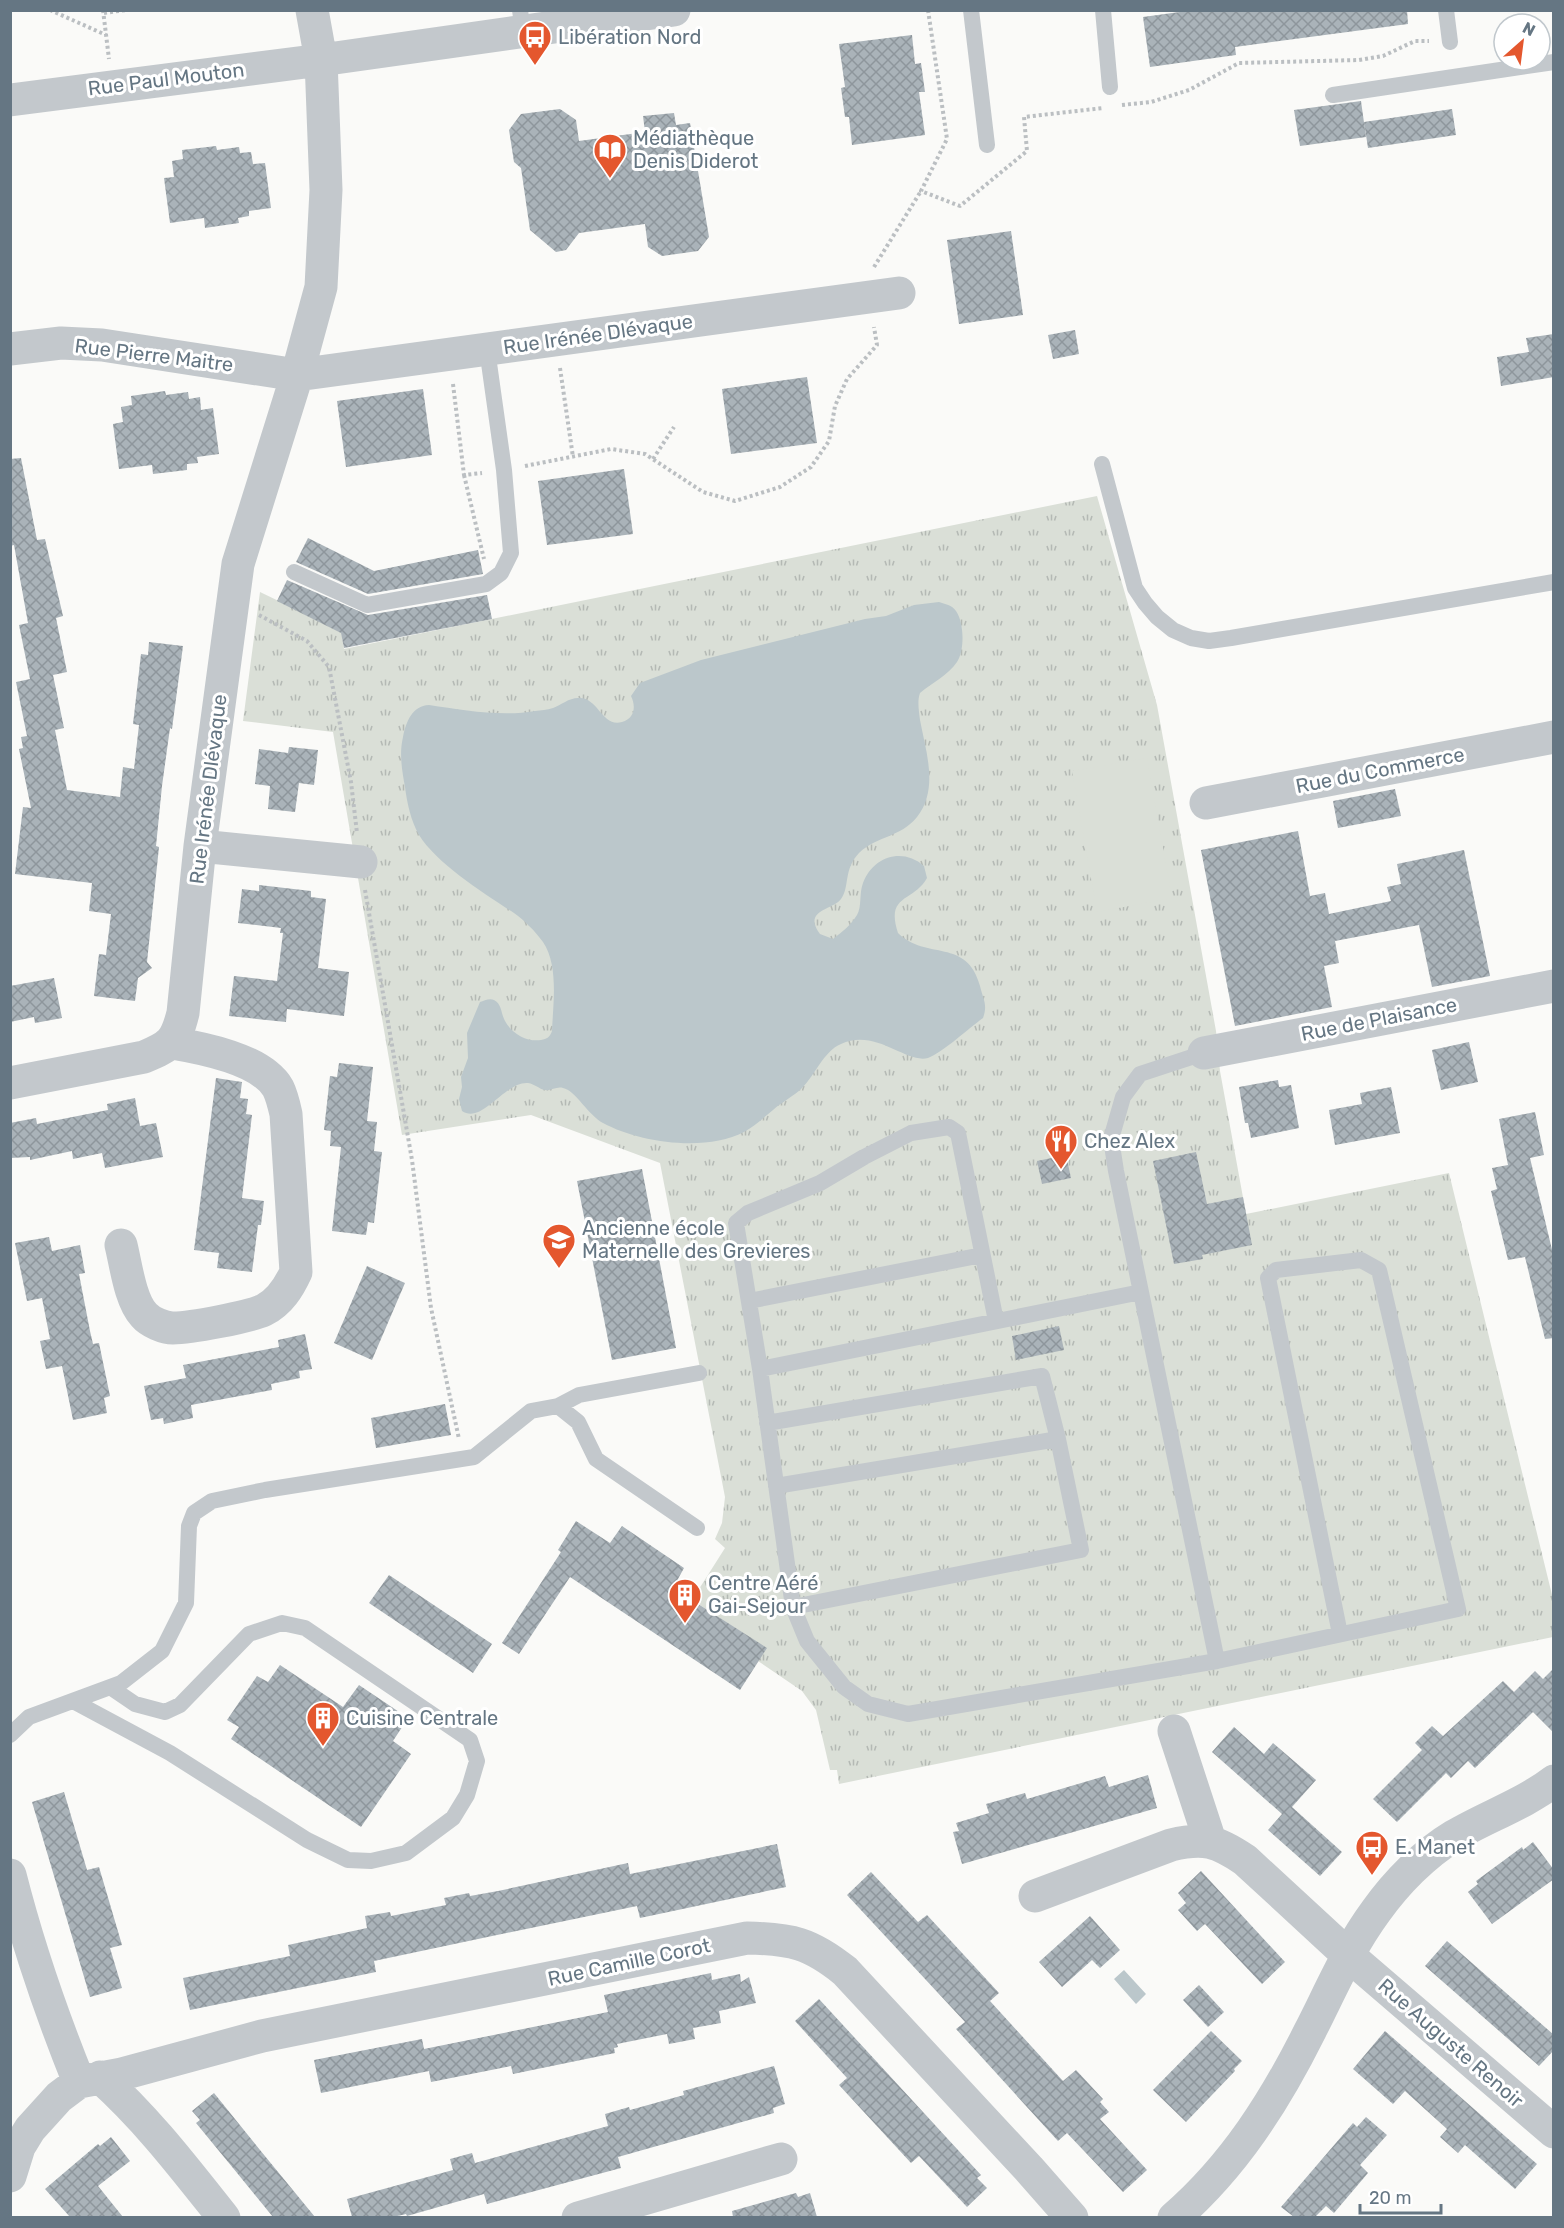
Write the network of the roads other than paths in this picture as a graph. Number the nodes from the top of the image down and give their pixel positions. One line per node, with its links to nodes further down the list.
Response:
1 (312, 10): 8 (street, Rue Irénée Dlévaque)
2 (674, 10): 6 (street, Rue Paul Mouton)
3 (971, 10): 13 (lane)
4 (1103, 10): 10 (lane)
5 (1446, 10): 7 (lane)
6 (522, 21): 8 (street, Rue Paul Mouton)
7 (1450, 42)
8 (321, 60): 12 (street, Rue Paul Mouton); 17 (street, Rue Irénée Dlévaque)
9 (1554, 62): 11 (lane)
10 (1110, 87)
11 (1333, 95)
12 (10, 100)
13 (987, 145)
14 (885, 295): 16 (street, Rue Irénée Dlévaque)
15 (10, 349): 17 (street, Rue Pierre Maitre)
16 (487, 349): 17 (street, Rue Irénée Dlévaque); 19 (lane)
17 (297, 375): 23 (street, Rue Irénée Dlévaque)
18 (1102, 464): 20 (lane)
19 (294, 572)
20 (1554, 582)
21 (1554, 736): 22 (street, Rue du Commerce)
22 (1206, 802)
23 (200, 846): 24 (street); 26 (street, Rue Irénée Dlévaque)
24 (361, 862)
25 (1554, 986): 27 (street, Rue de Plaisance)
26 (172, 1043): 28 (street); 29 (street)
27 (1204, 1053): 31 (lane)
28 (10, 1083)
29 (121, 1245)
30 (982, 1254): 32 (lane); 32 (lane); 33 (lane)
31 (1141, 1292): 33 (lane); 43 (lane)
32 (749, 1301): 34 (lane)
33 (996, 1321): 34 (lane)
34 (760, 1369): 37 (lane)
35 (699, 1374): 36 (lane)
36 (558, 1407): 40 (lane); 44 (lane)
37 (767, 1423): 38 (lane); 39 (lane)
38 (1058, 1439): 39 (lane); 41 (lane)
39 (776, 1485): 41 (lane)
40 (698, 1528)
41 (793, 1607): 43 (lane)
42 (1340, 1634): 42 (lane); 43 (lane)
43 (1217, 1661)
44 (110, 1687): 45 (lane); 45 (lane)
45 (73, 1701): 47 (lane)
46 (1174, 1731): 49 (street)
47 (10, 1736)
48 (1554, 1781): 53 (street)
49 (1210, 1841): 51 (street); 53 (street, Rue Auguste Renoir)
50 (10, 1875): 52 (street)
51 (1035, 1896)
52 (14, 1909): 54 (street)
53 (1348, 1954): 55 (street, Rue Auguste Renoir); 61 (street)
54 (90, 2080): 57 (street, Rue Camille Corot); 59 (street); 60 (street, Rue Camille Corot)
55 (1554, 2132)
56 (781, 2159): 58 (street)
57 (10, 2176)
58 (597, 2215)
59 (224, 2217)
60 (1072, 2217)
61 (1174, 2217)

